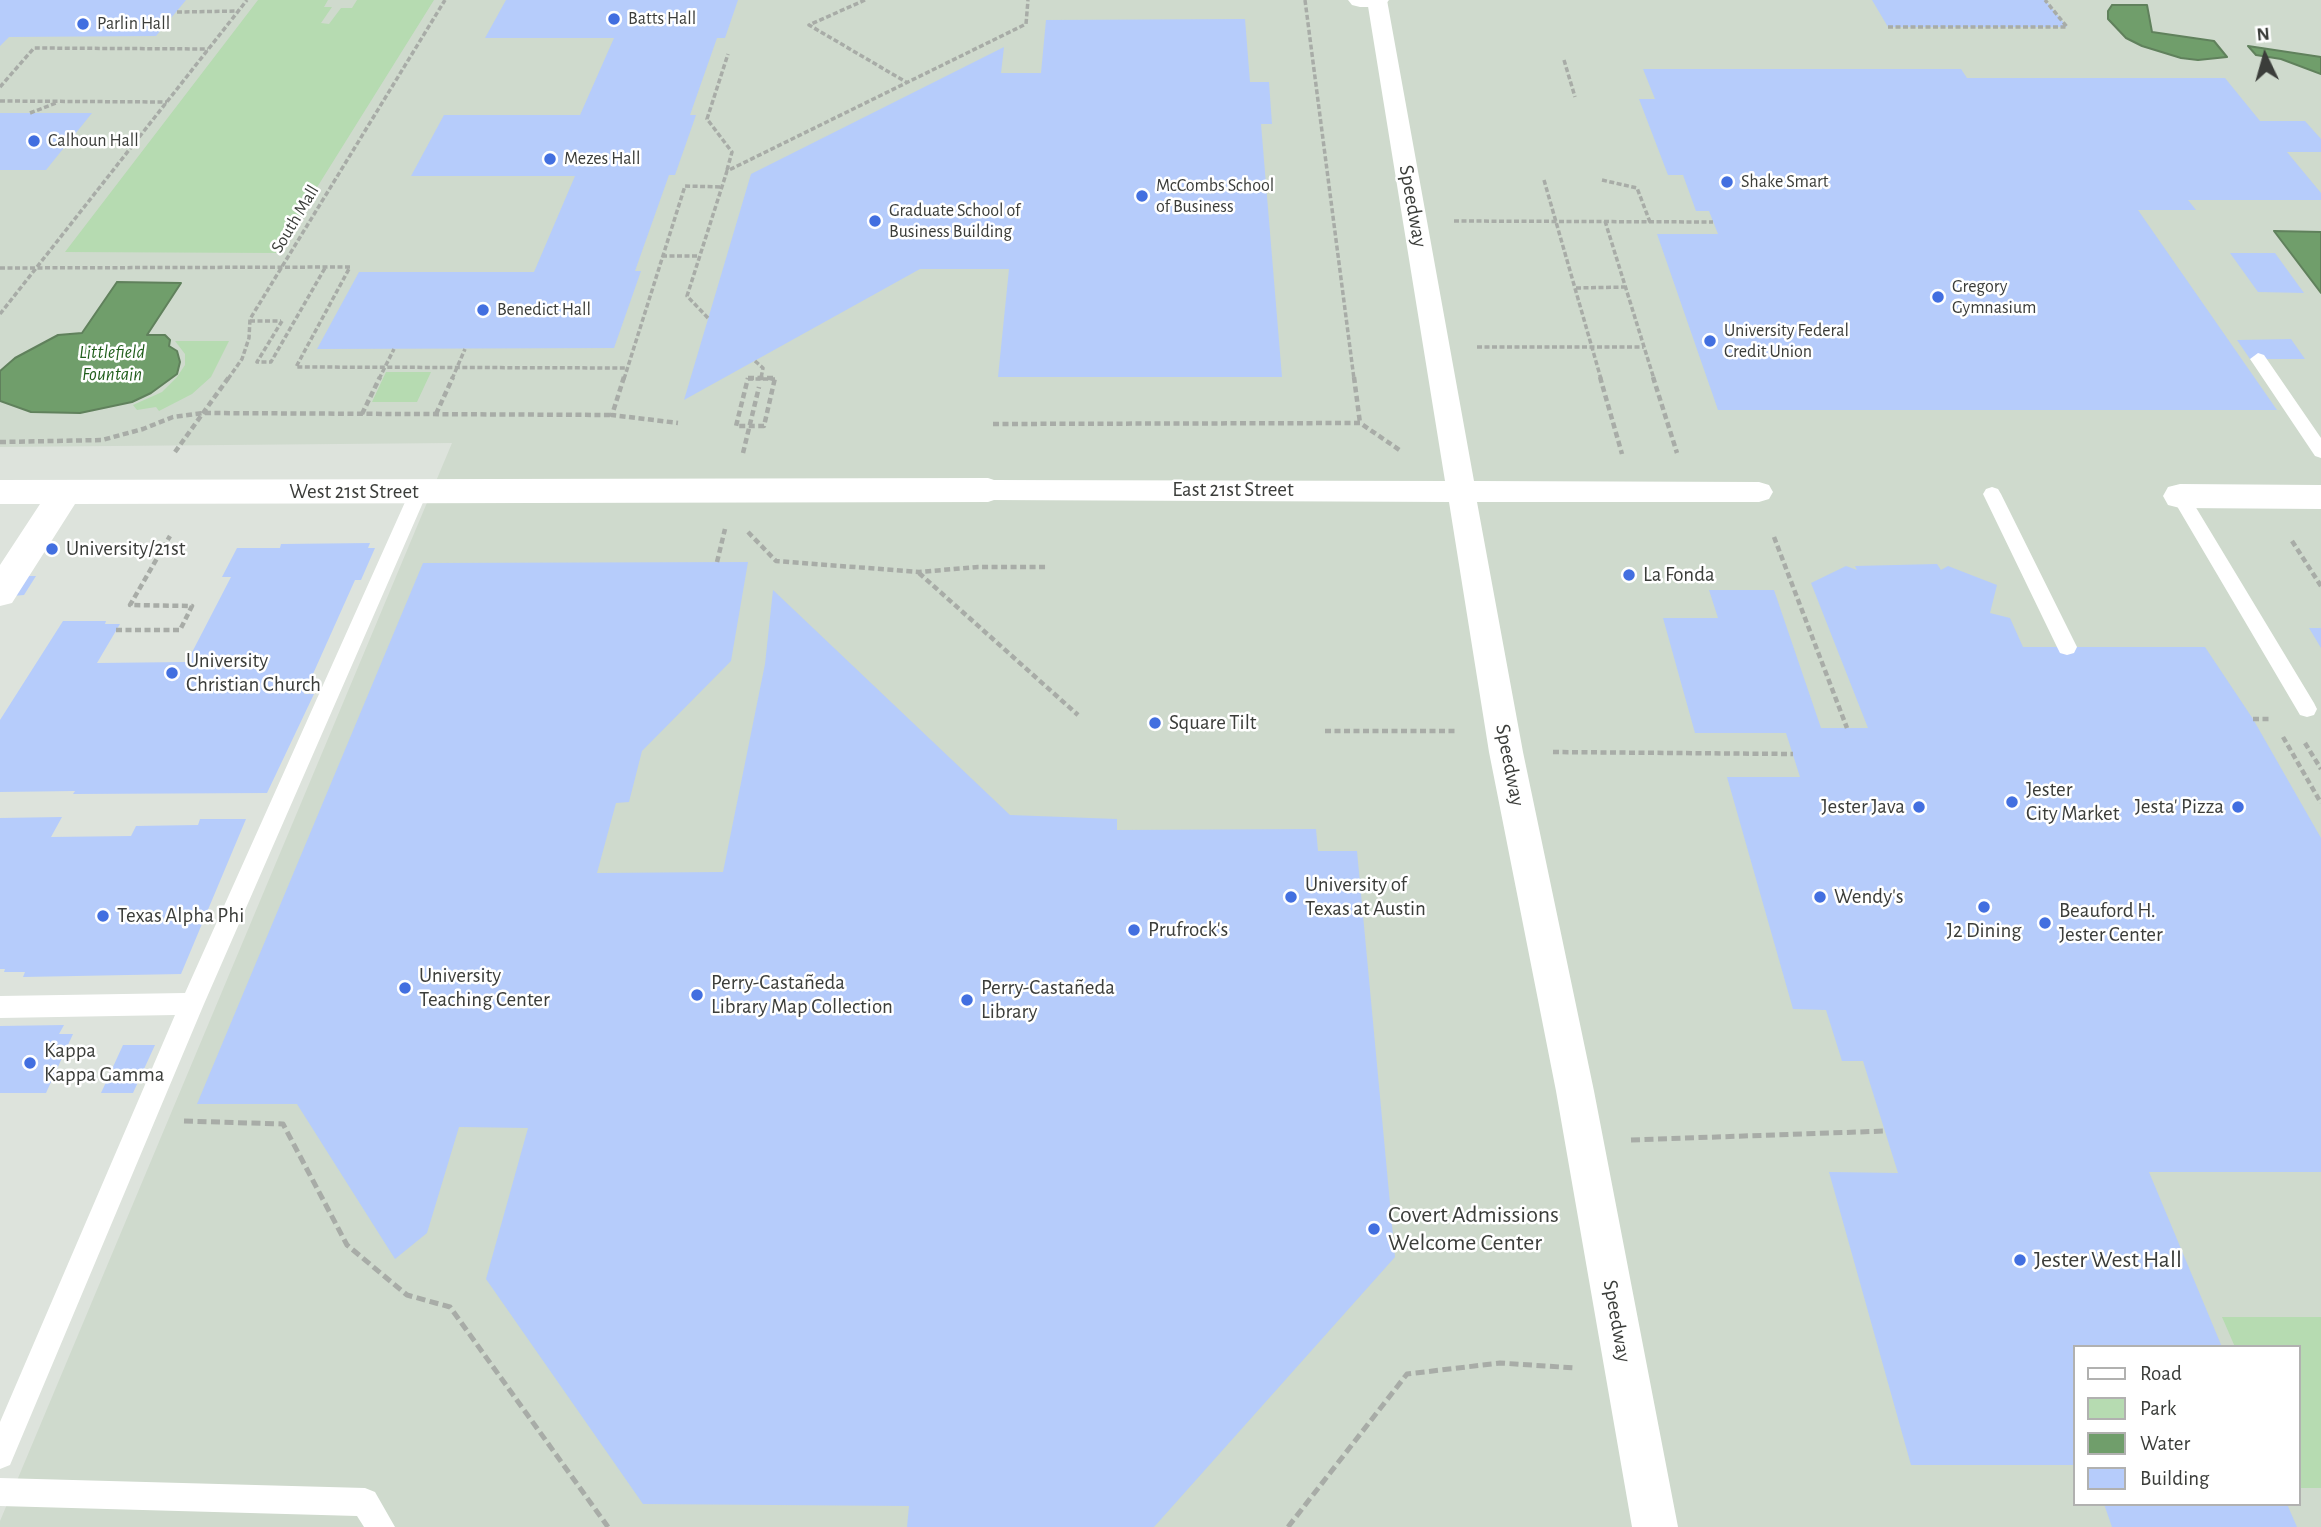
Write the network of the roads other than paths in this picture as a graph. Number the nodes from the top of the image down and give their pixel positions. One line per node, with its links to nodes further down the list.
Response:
1 (1360, 0): 2 (street)
2 (1377, 0): 5 (street, Speedway)
3 (2258, 359): 4 (lane)
4 (2321, 452)
5 (1461, 490): 8 (street, East 21st Street); 11 (street, East 21st Street); 23 (street, Speedway)
6 (419, 491): 7 (street, West 21st Street); 10 (street, West 21st Street); 18 (lane)
7 (707, 491): 8 (street, East 21st Street)
8 (988, 491)
9 (0, 492): 10 (street, West 21st Street)
10 (65, 492): 15 (street)
11 (1759, 492)
12 (1992, 494): 16 (lane)
13 (2180, 496): 14 (street); 17 (lane)
14 (2321, 497)
15 (0, 593)
16 (2067, 648)
17 (2307, 709)
18 (192, 1004): 19 (lane); 20 (lane)
19 (0, 1007)
20 (0, 1455)
21 (0, 1492): 22 (lane)
22 (380, 1527)
23 (1655, 1527)

